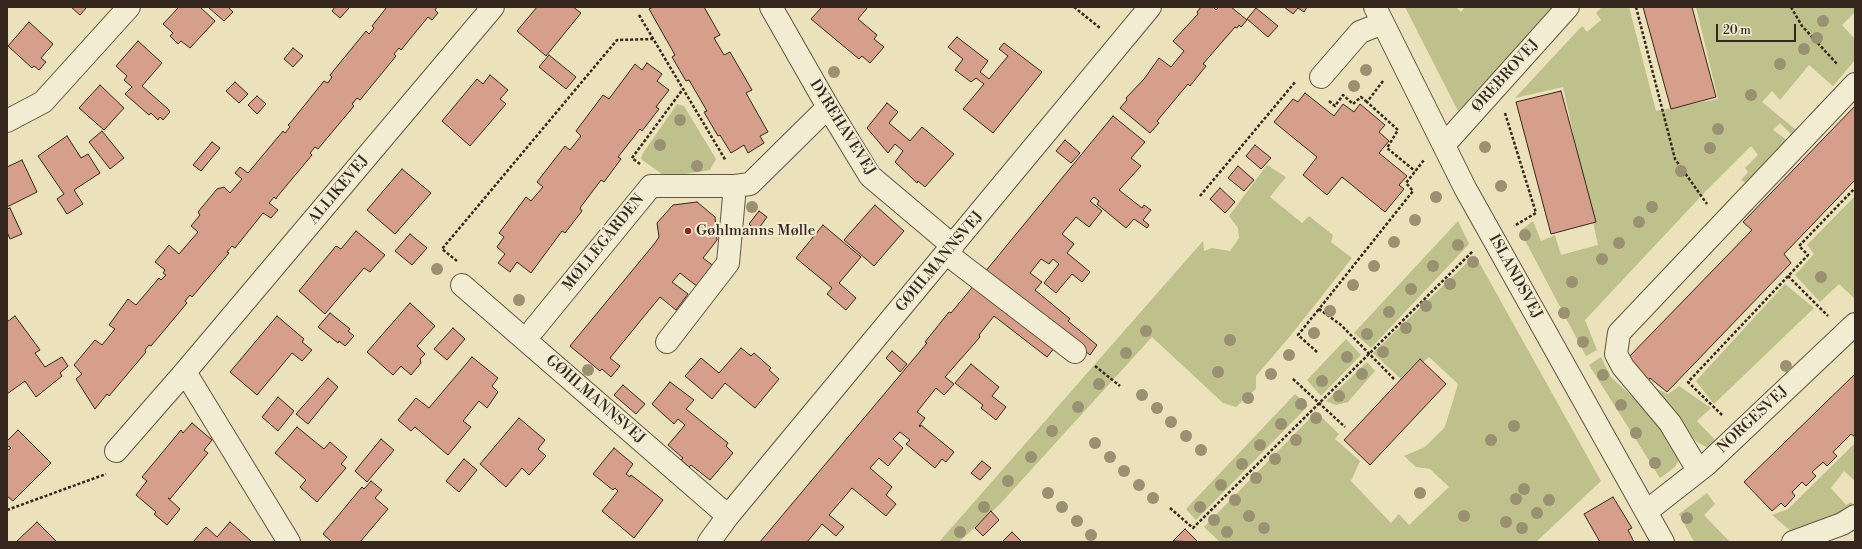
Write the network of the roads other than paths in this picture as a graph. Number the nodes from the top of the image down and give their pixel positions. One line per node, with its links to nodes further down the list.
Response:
1 (129, 7): 10 (street)
2 (493, 7): 19 (street, ALLIKEVEJ)
3 (771, 7): 9 (street, DYREHAVEVEJ)
4 (1150, 7): 13 (street, GØHLMANNSVEJ)
5 (1568, 7): 11 (street, ØREBROVEJ)
6 (1379, 15): 7 (street); 11 (street, ISLANDSVEJ)
7 (1315, 83)
8 (1855, 84): 21 (street)
9 (828, 107): 12 (street, MØLLEGÅRDEN); 13 (street, DYREHAVEVEJ)
10 (7, 121)
11 (1442, 142): 22 (street, ISLANDSVEJ)
12 (735, 186): 15 (street, MØLLEGÅRDEN); 17 (street)
13 (950, 250): 18 (street, DYREHAVEVEJ); 23 (street, GØHLMANNSVEJ)
14 (462, 284): 23 (street, GØHLMANNSVEJ)
15 (534, 329)
16 (1850, 329): 21 (street, NORGESVEJ)
17 (667, 342)
18 (1075, 352)
19 (185, 372): 20 (street, ALLIKEVEJ); 25 (street)
20 (116, 451)
21 (1698, 470): 22 (street, NORGESVEJ)
22 (1646, 511): 27 (street, ISLANDSVEJ)
23 (728, 516): 26 (street, GØHLMANNSVEJ)
24 (1855, 516): 28 (street)
25 (289, 542)
26 (709, 542)
27 (1663, 542)
28 (1793, 542)

